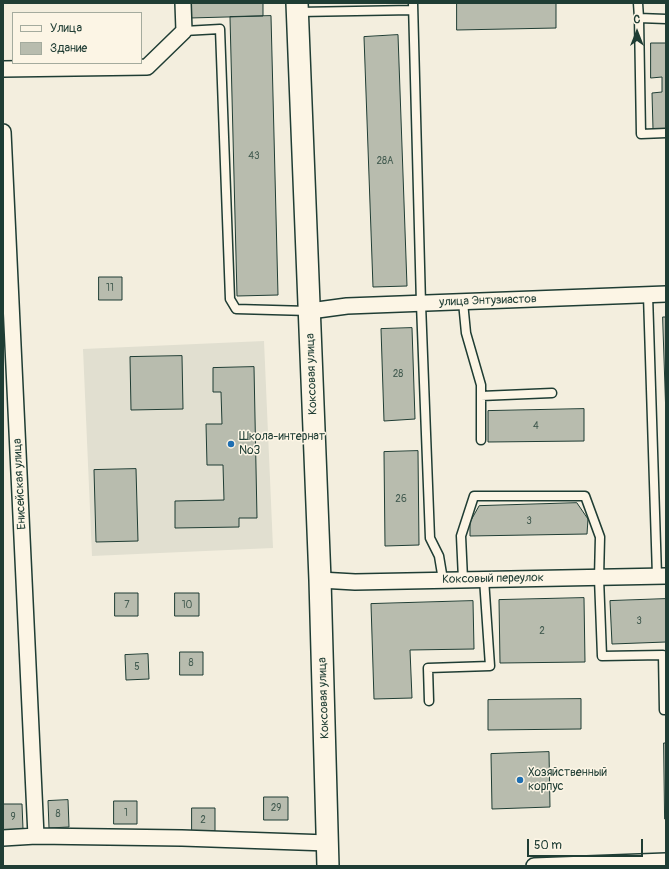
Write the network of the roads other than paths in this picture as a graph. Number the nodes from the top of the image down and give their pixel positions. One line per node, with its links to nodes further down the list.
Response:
1 (183, 3): 7 (street)
2 (638, 3): 5 (lane)
3 (413, 6): 4 (lane); 14 (lane)
4 (297, 8): 15 (main road, Коксовая улица)
5 (639, 18): 6 (lane); 10 (lane)
6 (666, 19)
7 (184, 31): 8 (street); 15 (lane)
8 (3, 69)
9 (3, 132): 27 (street, Енисейская улица)
10 (666, 133)
11 (666, 294): 12 (street, улица Энтузиастов)
12 (648, 295): 13 (street, улица Энтузиастов); 19 (lane)
13 (462, 302): 14 (street, улица Энтузиастов); 17 (lane)
14 (421, 304): 15 (street, улица Энтузиастов); 24 (lane)
15 (310, 311): 23 (main road, Коксовая улица)
16 (552, 393): 17 (lane)
17 (481, 396): 18 (lane)
18 (481, 440)
19 (662, 576): 20 (street, Коксовый переулок)
20 (599, 578): 21 (lane); 22 (street, Коксовый переулок); 26 (lane)
21 (462, 579): 22 (street, Коксовый переулок); 24 (street, Коксовый переулок)
22 (484, 579): 25 (lane)
23 (320, 580): 24 (street, Коксовый переулок); 29 (main road, Коксовая улица)
24 (443, 580)
25 (429, 701)
26 (666, 710)
27 (36, 836): 28 (street); 29 (street)
28 (3, 838)
29 (328, 843): 31 (main road, Коксовая улица)
30 (666, 861): 32 (street)
31 (328, 866)
32 (534, 866)

